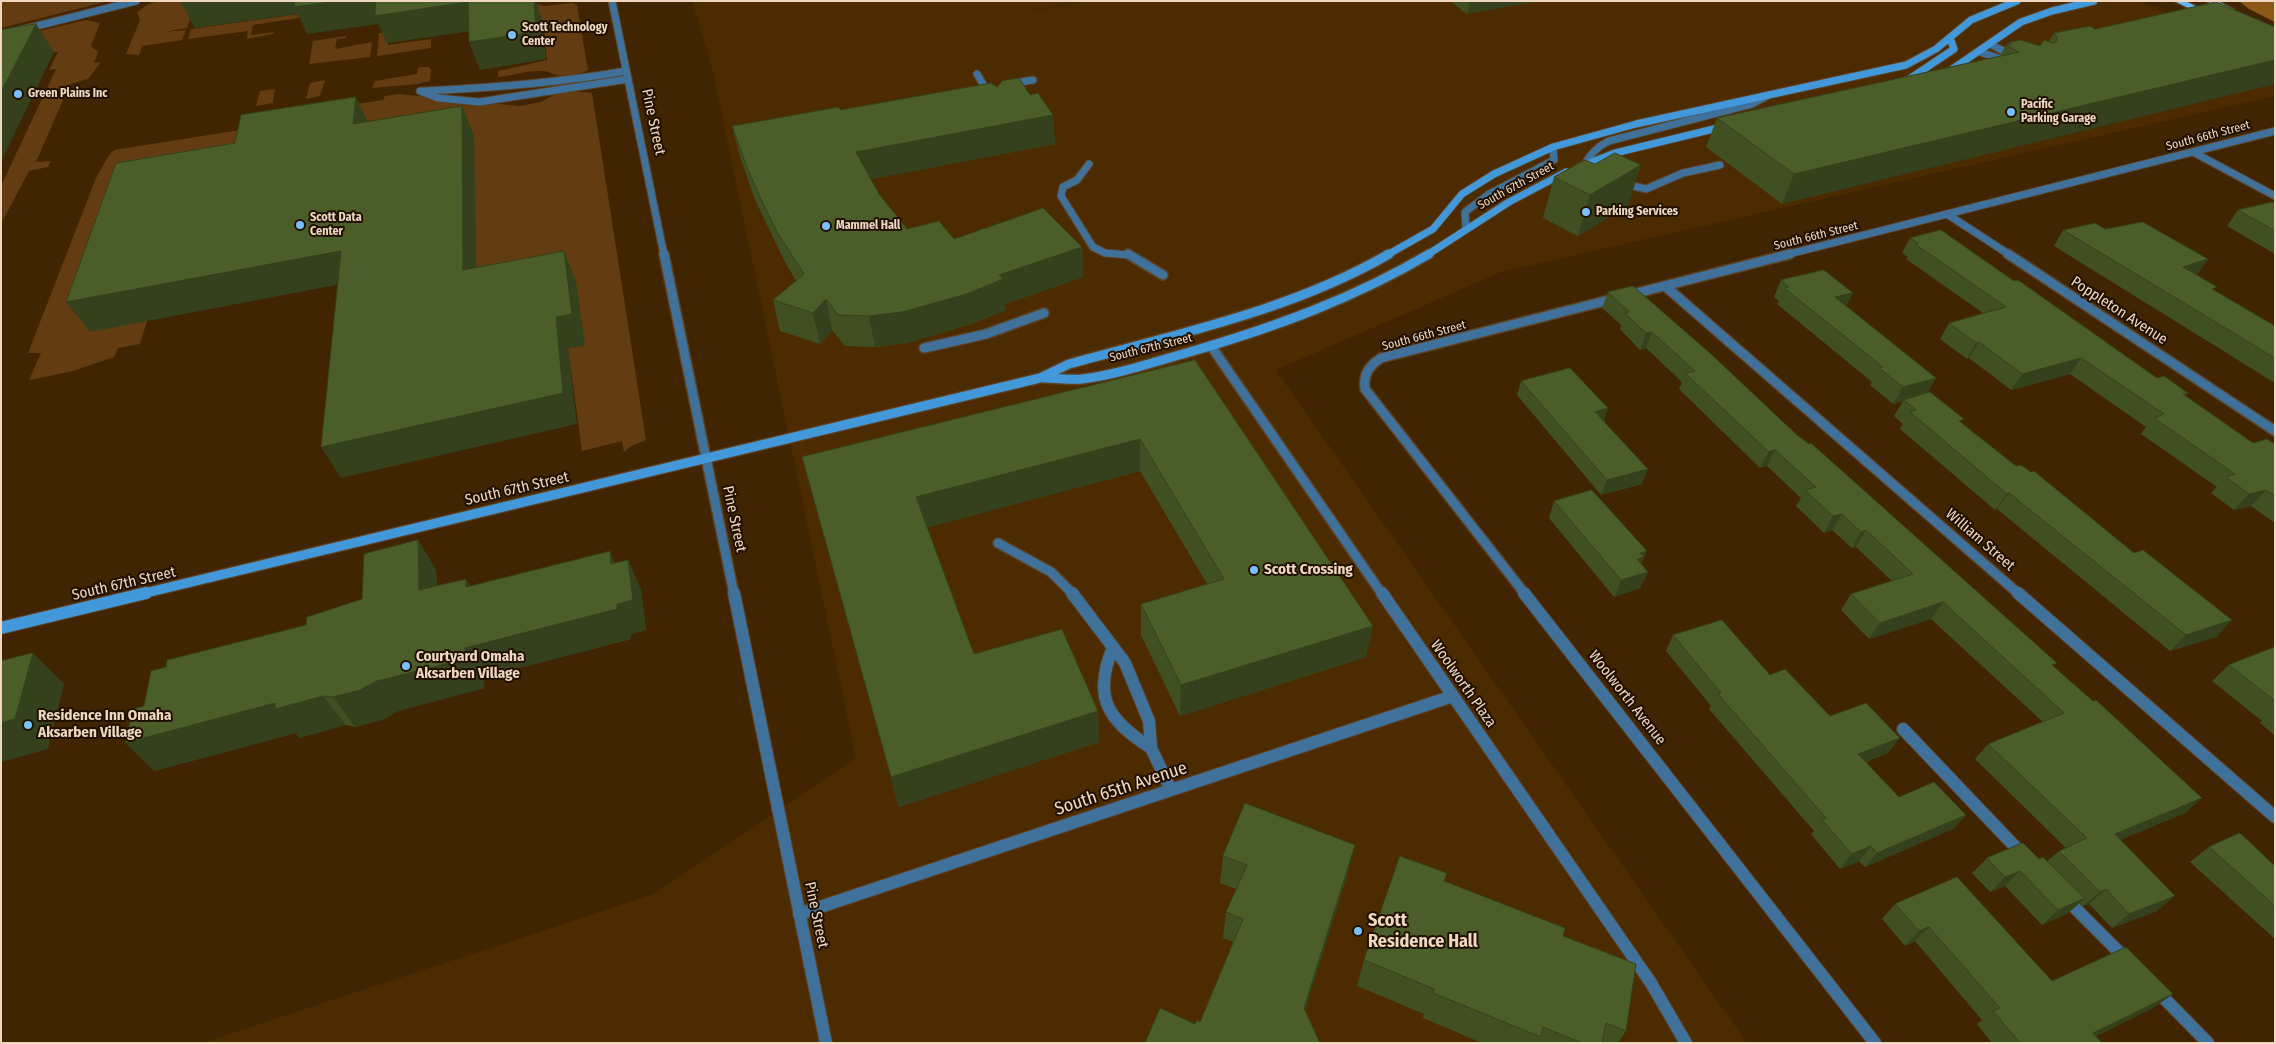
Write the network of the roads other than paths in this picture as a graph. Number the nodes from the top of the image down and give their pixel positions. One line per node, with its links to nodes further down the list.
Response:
1 (136, 1): 9 (street)
2 (612, 1): 17 (street, Pine Street)
3 (2017, 1): 10 (main road, South 67th Street)
4 (2094, 1): 11 (main road)
5 (2178, 1): 8 (main road)
6 (2210, 1): 7 (main road)
7 (2239, 13)
8 (2212, 16)
9 (1, 35)
10 (1950, 38): 21 (main road); 25 (main road, South 67th Street)
11 (1990, 44): 12 (main road); 13 (street)
12 (1980, 52): 14 (street); 16 (main road)
13 (2022, 60)
14 (2016, 66)
15 (977, 74): 24 (street)
16 (1942, 74)
17 (627, 75): 17 (street); 47 (street, Pine Street)
18 (1033, 80): 20 (street)
19 (1925, 80): 21 (main road)
20 (1003, 86)
21 (1900, 86): 23 (main road)
22 (994, 87): 24 (street)
23 (1892, 88)
24 (986, 89): 26 (street)
25 (1772, 94): 29 (main road, South 67th Street); 32 (street)
26 (995, 103)
27 (1733, 124): 32 (main road, South 67th Street)
28 (2275, 131): 30 (street, South 66th Street)
29 (1553, 147): 38 (street); 45 (main road, South 67th Street)
30 (2193, 152): 36 (street); 37 (street, South 66th Street)
31 (1089, 164): 39 (street)
32 (1585, 164): 34 (street); 38 (main road, South 67th Street)
33 (1720, 164): 35 (street)
34 (1600, 175)
35 (1613, 182)
36 (2275, 196)
37 (1947, 214): 40 (street, South 66th Street); 46 (street, Poppleton Avenue)
38 (1466, 229): 42 (main road, South 67th Street)
39 (1163, 274)
40 (1665, 286): 44 (street, South 66th Street); 55 (street, William Street)
41 (1044, 313): 43 (street)
42 (1211, 346): 45 (main road, South 67th Street); 51 (street, Woolworth Plaza)
43 (924, 348)
44 (1366, 370): 63 (street, Woolworth Avenue)
45 (1040, 378): 47 (main road, South 67th Street)
46 (2275, 430)
47 (705, 460): 49 (main road, South 67th Street); 58 (street, Pine Street)
48 (998, 543): 50 (street)
49 (1, 628)
50 (1113, 647): 53 (street); 53 (street)
51 (1453, 696): 54 (street, South 65th Avenue); 62 (street, Woolworth Plaza)
52 (1903, 729): 56 (street)
53 (1151, 748): 54 (street)
54 (1171, 790): 58 (street, South 65th Avenue)
55 (2275, 817)
56 (2029, 862)
57 (2058, 890): 59 (street)
58 (799, 914): 61 (street, Pine Street)
59 (2135, 968)
60 (2148, 981): 64 (street)
61 (826, 1043)
62 (1686, 1043)
63 (1875, 1043)
64 (2208, 1043)

